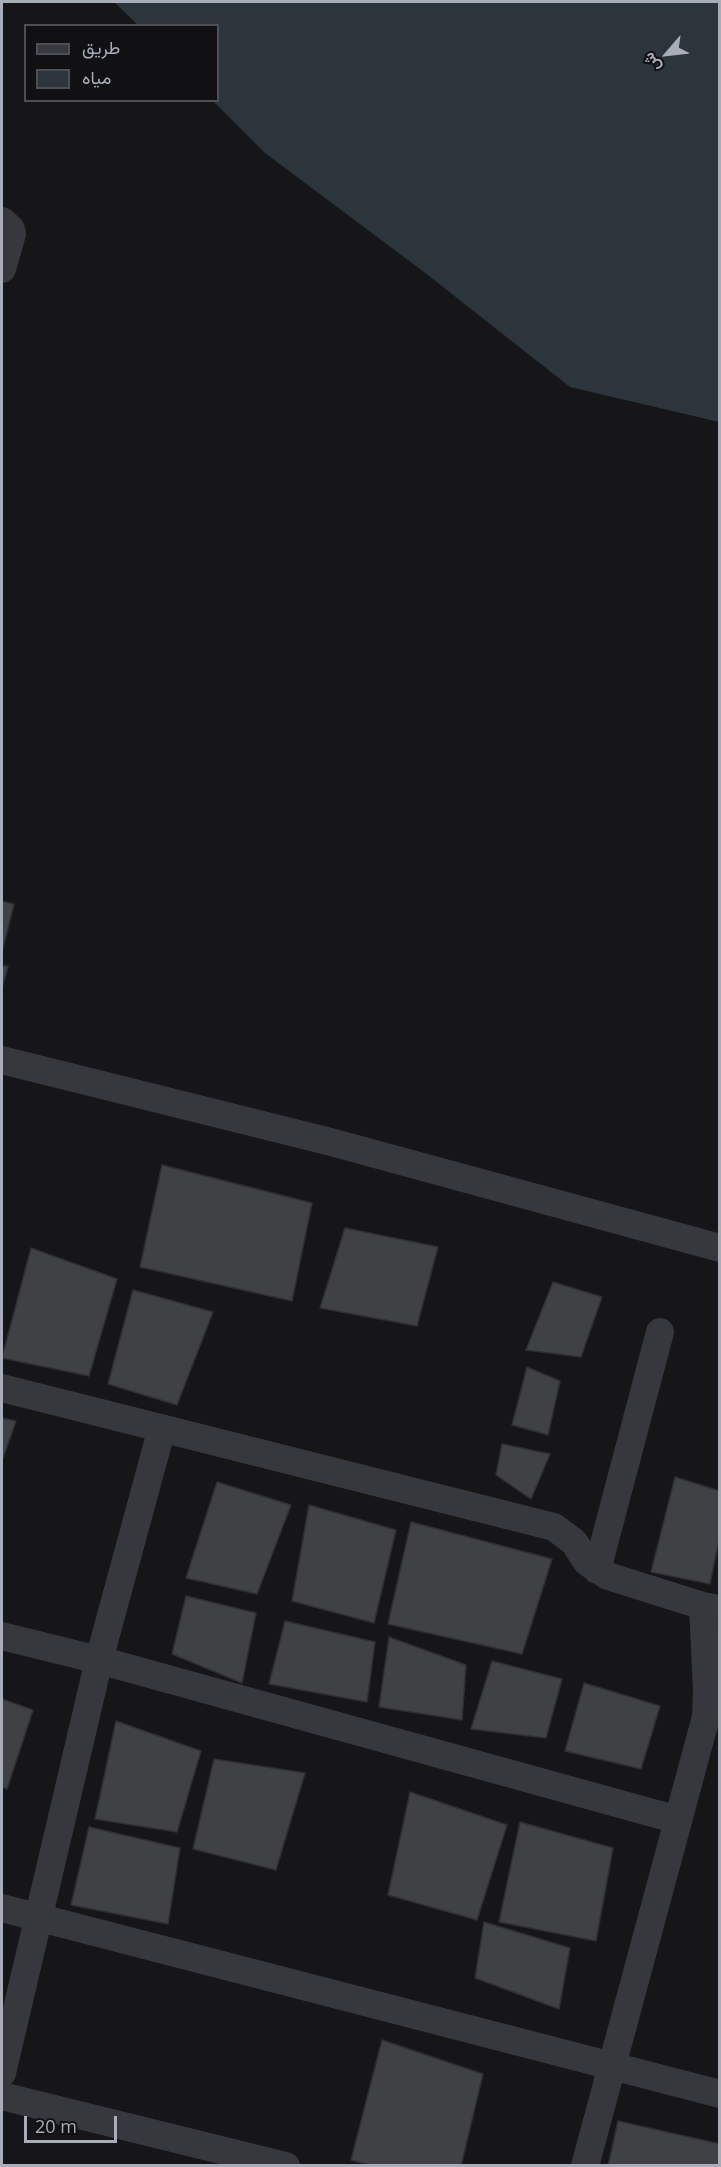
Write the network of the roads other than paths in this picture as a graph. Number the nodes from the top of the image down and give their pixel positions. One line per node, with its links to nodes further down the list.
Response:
1 (2, 221): 2 (street)
2 (2, 269)
3 (2, 1060): 4 (street)
4 (720, 1248)
5 (660, 1332): 8 (street)
6 (2, 1388): 7 (street)
7 (162, 1428): 8 (street); 11 (street)
8 (597, 1570): 9 (street)
9 (711, 1608): 12 (street)
10 (2, 1636): 11 (street)
11 (99, 1660): 12 (street); 14 (street)
12 (678, 1820): 15 (street)
13 (2, 1908): 14 (street)
14 (39, 1917): 15 (street); 16 (street)
15 (612, 2066): 17 (street); 20 (street)
16 (2, 2073)
17 (720, 2094)
18 (2, 2096): 19 (street)
19 (286, 2166)
20 (585, 2166)

